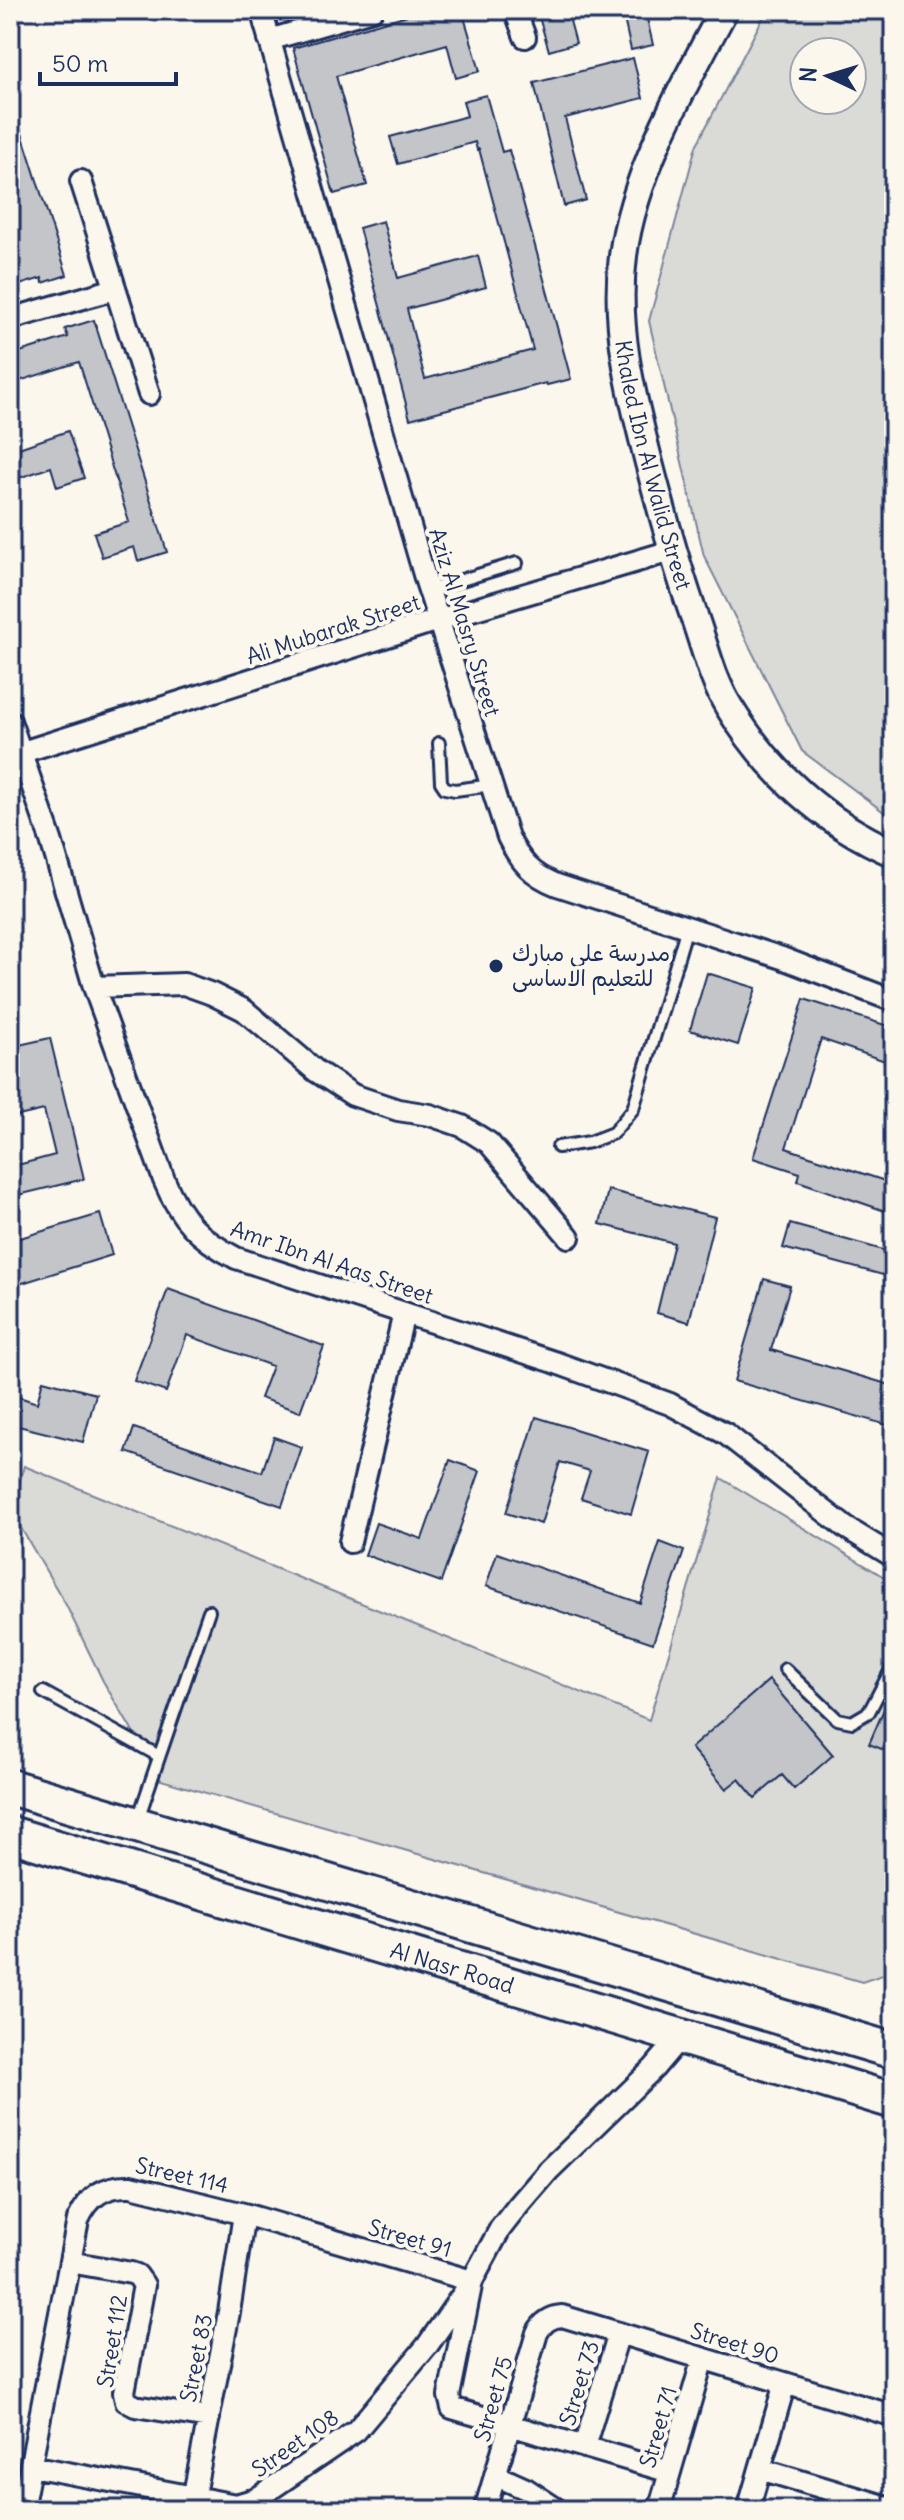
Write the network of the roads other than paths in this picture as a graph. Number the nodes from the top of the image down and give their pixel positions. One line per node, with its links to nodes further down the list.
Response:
1 (261, 10): 6 (street, Aziz Al Masry Street)
2 (372, 10): 6 (street)
3 (515, 10): 5 (street)
4 (724, 10): 11 (street, Khaled Ibn Al Walid Street)
5 (525, 37)
6 (269, 40): 13 (street, Aziz Al Masry Street)
7 (81, 181): 8 (street)
8 (115, 289): 9 (street); 10 (street)
9 (10, 319)
10 (149, 394)
11 (671, 551): 14 (street, Ali Mubarak Street); 19 (street, Khaled Ibn Al Walid Street)
12 (517, 563): 13 (lane)
13 (429, 590): 14 (street, Aziz Al Masry Street)
14 (438, 620): 17 (street, Ali Mubarak Street); 18 (street, Aziz Al Masry Street)
15 (10, 721): 17 (street, Amr Ibn Al Aas Street)
16 (439, 743): 18 (lane)
17 (15, 754): 21 (street, Amr Ibn Al Aas Street)
18 (492, 785): 20 (street, Aziz Al Masry Street)
19 (894, 853)
20 (687, 927): 22 (street, Aziz Al Masry Street); 23 (lane)
21 (94, 987): 24 (street); 25 (street, Amr Ibn Al Aas Street)
22 (894, 1001)
23 (558, 1147)
24 (569, 1237)
25 (404, 1313): 26 (street); 27 (street, Amr Ibn Al Aas Street)
26 (350, 1542)
27 (894, 1557)
28 (209, 1611): 32 (lane)
29 (894, 1664): 30 (lane)
30 (785, 1669)
31 (43, 1692): 32 (lane)
32 (159, 1756): 34 (lane)
33 (10, 1787): 34 (highway)
34 (136, 1824): 35 (highway)
35 (169, 1833): 37 (highway); 39 (highway)
36 (10, 1834): 37 (highway, Al Nasr Road)
37 (154, 1876): 38 (highway, Al Nasr Road)
38 (681, 2036): 40 (highway, Al Nasr Road); 43 (street)
39 (894, 2051)
40 (894, 2101)
41 (244, 2214): 42 (street, Street 114); 43 (street, Street 91); 49 (street, Street 83)
42 (70, 2262): 49 (street, Street 112); 52 (street)
43 (472, 2281): 50 (street, Street 91); 56 (street, Street 108)
44 (562, 2316): 45 (street, Street 90); 50 (street, Street 75)
45 (619, 2333): 46 (street, Street 90); 51 (street, Street 73)
46 (703, 2358): 47 (street, Street 90); 54 (street, Street 71)
47 (785, 2383): 48 (street, Street 90); 53 (street)
48 (894, 2416)
49 (209, 2418): 56 (street, Street 83)
50 (510, 2425): 51 (street); 55 (street, Street 75)
51 (584, 2447): 54 (street)
52 (31, 2466): 56 (street, Street 108); 58 (street)
53 (760, 2469): 57 (street); 62 (street)
54 (670, 2472): 61 (street, Street 71)
55 (495, 2475): 59 (street, Street 75); 60 (street)
56 (192, 2504)
57 (894, 2509)
58 (22, 2510)
59 (485, 2510)
60 (558, 2510)
61 (659, 2510)
62 (748, 2510)

